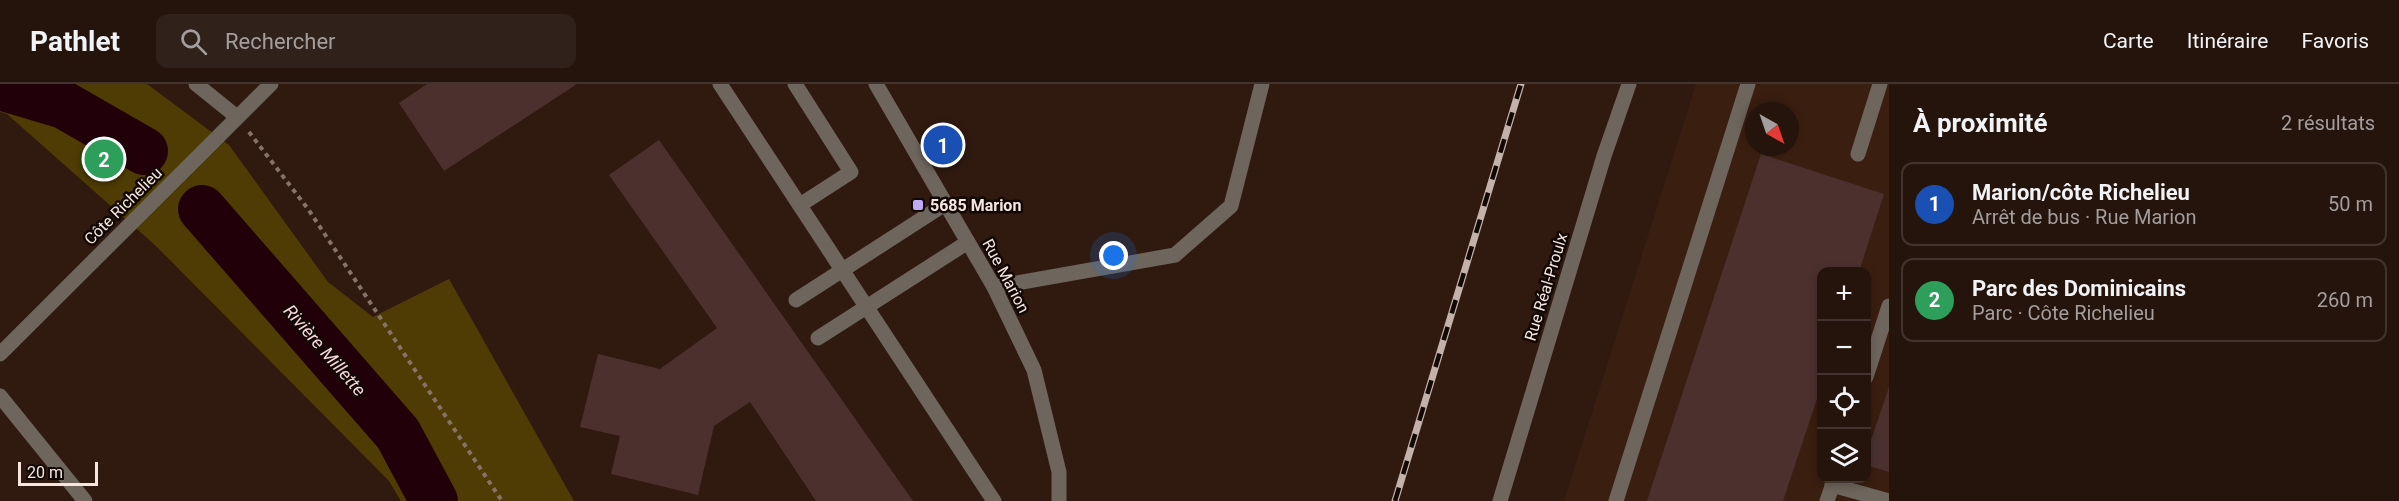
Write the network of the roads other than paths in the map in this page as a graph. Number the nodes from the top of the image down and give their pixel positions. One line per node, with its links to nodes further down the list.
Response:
1 (195, 84): 10 (street)
2 (271, 84): 10 (street, Côte Richelieu)
3 (720, 84): 13 (street)
4 (795, 84): 13 (street)
5 (876, 84): 12 (street, Rue Marion)
6 (1262, 84): 16 (street)
7 (1629, 84): 29 (street, Rue Réal-Proulx)
8 (1748, 84): 30 (street)
9 (1880, 84): 11 (street)
10 (237, 117): 21 (street, Côte Richelieu)
11 (1858, 154)
12 (945, 204): 14 (street, Rue Marion); 15 (street)
13 (800, 206): 15 (street)
14 (968, 242): 16 (street, Rue Marion); 19 (street)
15 (842, 270): 17 (street); 19 (street)
16 (994, 287): 28 (street, Rue Marion)
17 (796, 300)
18 (1889, 306): 22 (street)
19 (866, 307): 20 (street); 27 (street)
20 (818, 338)
21 (0, 354)
22 (1867, 375)
23 (0, 396): 26 (street)
24 (1833, 483): 31 (street)
25 (1836, 483): 32 (street)
26 (85, 501)
27 (994, 501)
28 (1059, 501)
29 (1500, 501)
30 (1616, 501)
31 (1827, 501)
32 (1889, 501)

